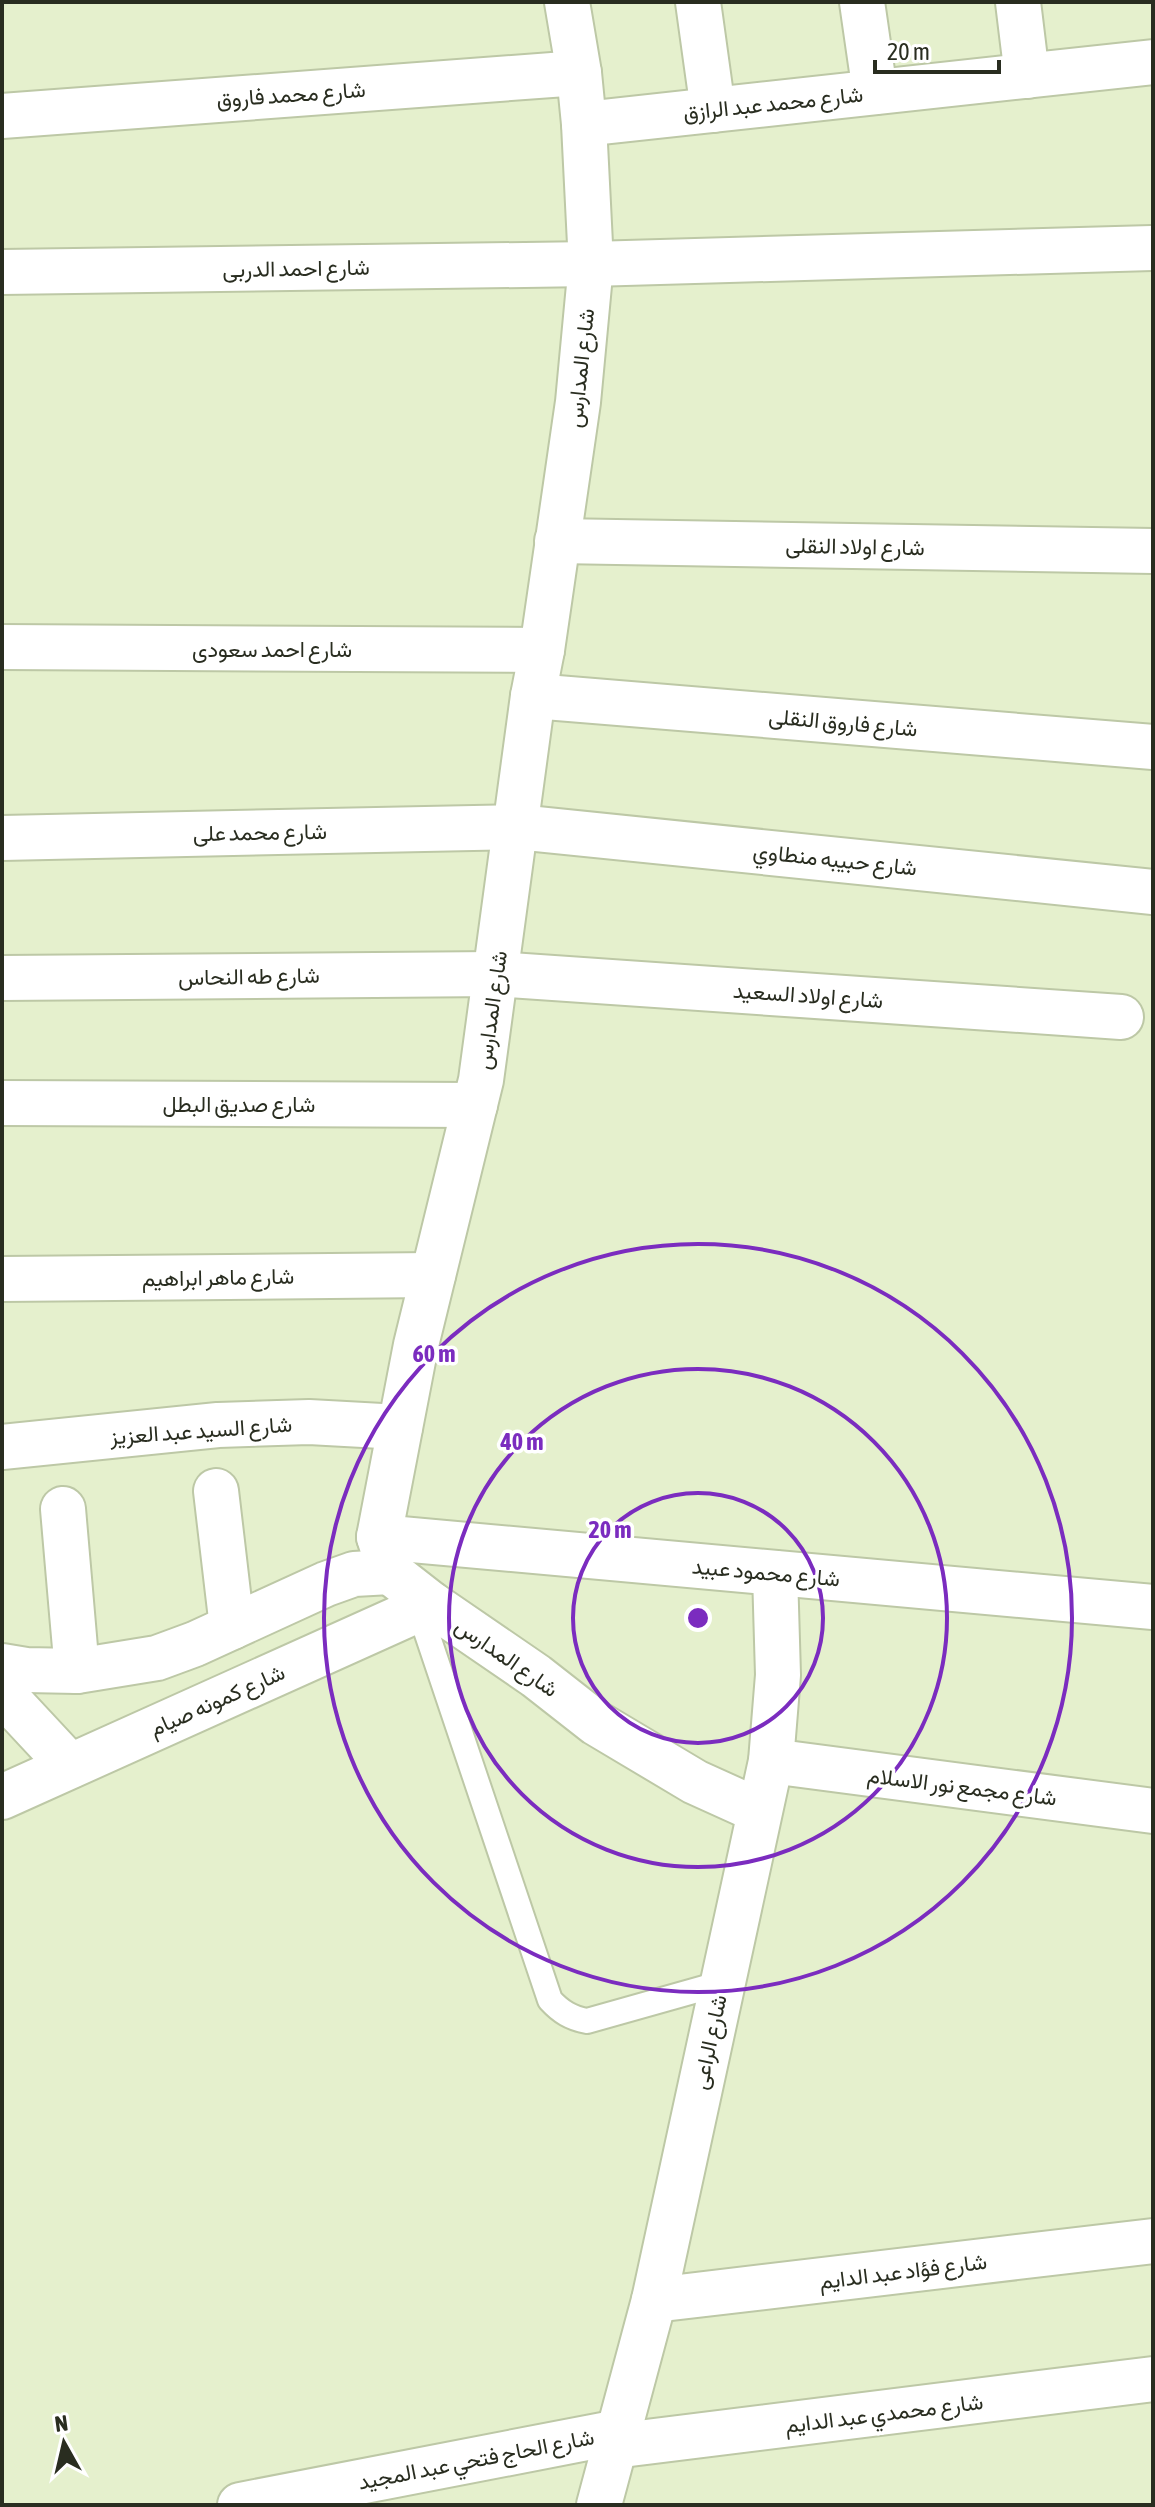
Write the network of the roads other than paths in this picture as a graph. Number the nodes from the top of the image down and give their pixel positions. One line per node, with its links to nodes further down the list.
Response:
1 (567, 2): 6 (street, شارع المدارس)
2 (698, 2): 9 (street)
3 (862, 2): 8 (street)
4 (1018, 2): 7 (street)
5 (1153, 62): 7 (street, شارع محمد عبد الرازق)
6 (579, 73): 10 (street, شارع محمد فاروق); 11 (street, شارع المدارس)
7 (1027, 76): 8 (street, شارع محمد عبد الرازق)
8 (875, 92): 9 (street, شارع محمد عبد الرازق)
9 (713, 110): 11 (street, شارع محمد عبد الرازق)
10 (2, 116)
11 (584, 124): 13 (street, شارع المدارس)
12 (1152, 248): 13 (street, شارع احمد الدربى)
13 (591, 264): 14 (street, شارع احمد الدربى); 15 (street, شارع المدارس)
14 (2, 272)
15 (557, 541): 16 (street, شارع اولاد النقلى); 18 (street, شارع المدارس)
16 (1153, 551)
17 (2, 647): 18 (street, شارع احمد سعودى)
18 (542, 650): 19 (street, شارع المدارس)
19 (533, 696): 20 (street, شارع فاروق النقلى); 21 (street, شارع المدارس)
20 (1153, 747)
21 (517, 827): 22 (street, شارع محمد على); 23 (street, شارع حبيبه منطاوي); 24 (street, شارع المدارس)
22 (2, 838)
23 (1153, 892)
24 (495, 974): 25 (street, شارع طه النحاس); 26 (street, شارع اولاد السعيد); 28 (street, شارع المدارس)
25 (2, 978)
26 (1121, 1017)
27 (2, 1103): 28 (street, شارع صديق البطل)
28 (475, 1105): 29 (street, شارع المدارس)
29 (433, 1275): 30 (street, شارع ماهر ابراهيم); 31 (street, شارع المدارس)
30 (2, 1279)
31 (400, 1427): 32 (street, شارع السيد عبد العزيز); 35 (street, شارع المدارس)
32 (2, 1447)
33 (216, 1491): 39 (street)
34 (63, 1509): 41 (street)
35 (385, 1554): 36 (street, شارع محمود عبيد); 37 (street, شارع المدارس); 39 (street, شارع محمود عبيد)
36 (775, 1573): 38 (street, شارع محمود عبيد); 43 (street, شارع الراعى)
37 (425, 1607): 44 (street, شارع كمونه صيام); 46 (street, شارع المدارس); 48 (lane)
38 (1153, 1607)
39 (232, 1627): 41 (street, شارع محمود عبيد)
40 (2, 1666): 41 (street, شارع محمود عبيد)
41 (77, 1671)
42 (2, 1693): 44 (street)
43 (771, 1761): 46 (street, شارع الراعى); 47 (street, شارع مجمع نور الاسلام)
44 (70, 1766): 45 (street, شارع كمونه صيام)
45 (2, 1797)
46 (759, 1811): 48 (street, شارع الراعى)
47 (1153, 1811)
48 (722, 1983): 50 (street, شارع الراعى)
49 (1153, 2241): 50 (street, شارع فؤاد عبد الدايم)
50 (654, 2300): 52 (street, شارع الراعى)
51 (1153, 2379): 52 (street, شارع محمدي عبد الدايم)
52 (616, 2439): 53 (street, شارع الحاج فتحي عبد المجيد); 54 (street, شارع الراعى)
53 (240, 2505)
54 (599, 2505)

